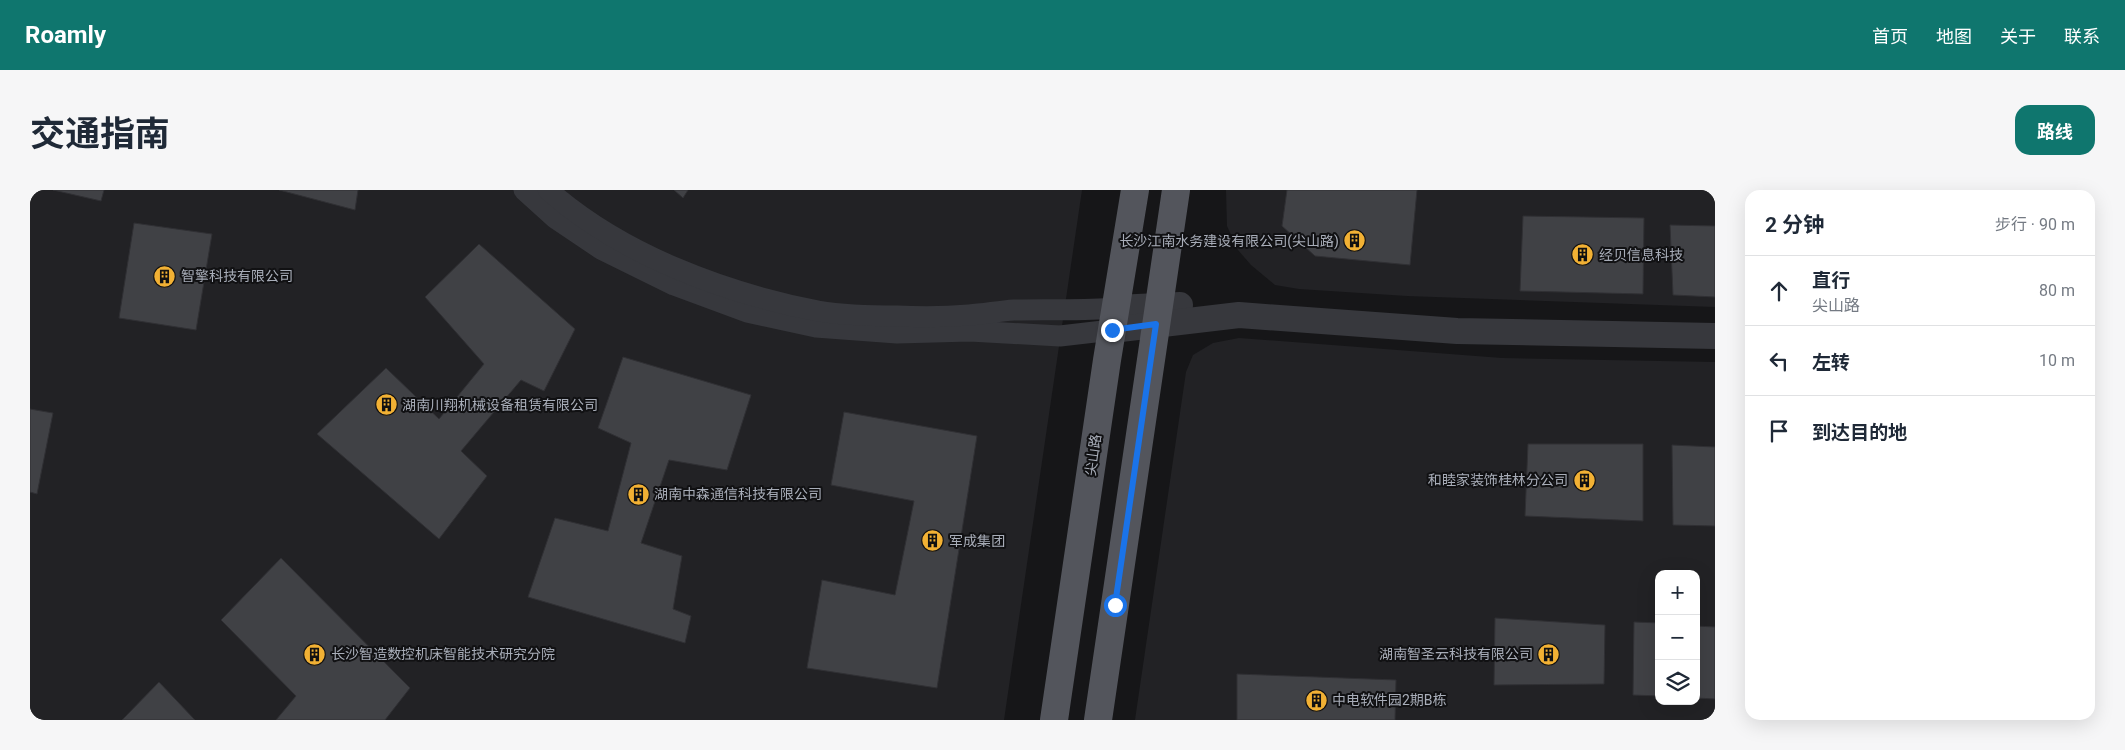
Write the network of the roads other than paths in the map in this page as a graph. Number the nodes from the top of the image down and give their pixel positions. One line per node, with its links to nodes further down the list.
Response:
1 (524, 190): 6 (street)
2 (548, 190): 6 (street)
3 (1135, 190): 6 (main road, 尖山路)
4 (1176, 190): 5 (main road)
5 (1157, 315): 6 (street); 7 (street); 8 (street); 10 (main road)
6 (1114, 319): 9 (main road, 尖山路)
7 (1715, 324)
8 (1715, 336)
9 (1054, 720)
10 (1098, 720)

